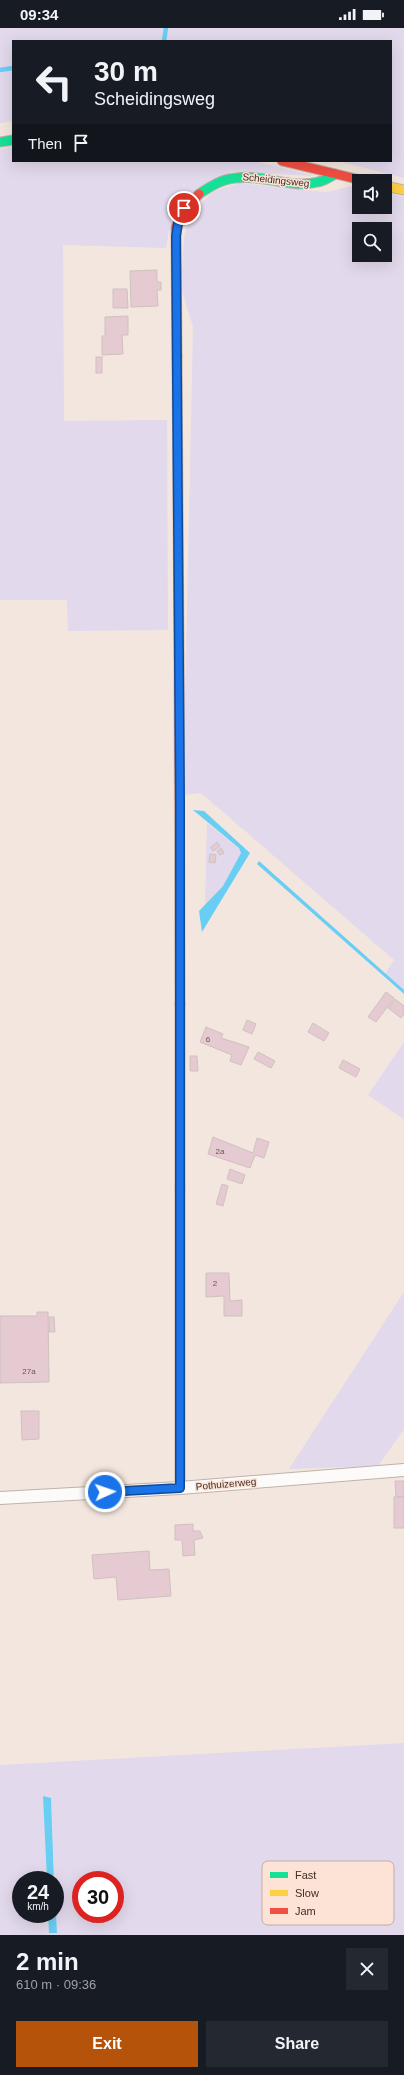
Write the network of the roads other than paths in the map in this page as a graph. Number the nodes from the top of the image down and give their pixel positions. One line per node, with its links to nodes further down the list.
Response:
1 (12, 140): 2 (street)
2 (0, 142)
3 (286, 162): 4 (street)
4 (336, 174): 5 (street); 9 (street, Scheidingsweg)
5 (352, 178)
6 (392, 187): 7 (street)
7 (404, 190)
8 (404, 1470): 9 (street, Pothuizerweg)
9 (180, 1488): 10 (street, Pothuizerweg)
10 (0, 1498)

